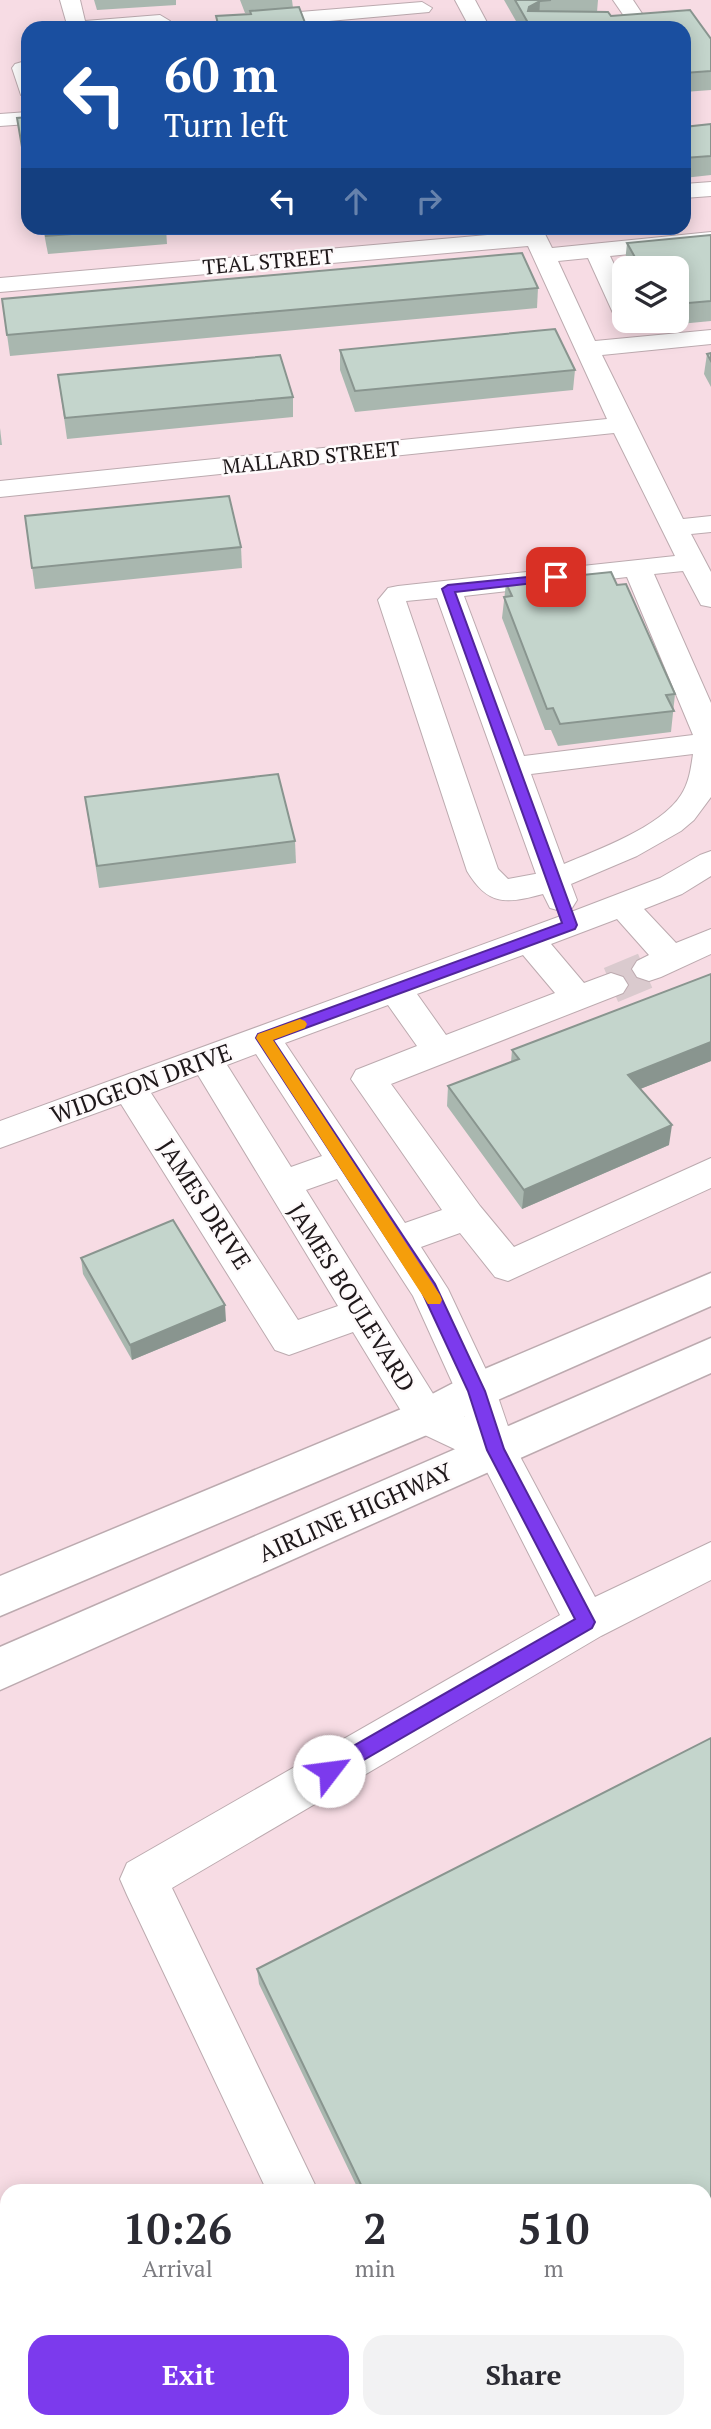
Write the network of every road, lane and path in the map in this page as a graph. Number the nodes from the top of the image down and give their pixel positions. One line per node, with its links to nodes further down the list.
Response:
1 (70, 0): 6 (street)
2 (465, 0): 9 (street)
3 (623, 0): 10 (street)
4 (420, 4): 5 (street); 8 (street)
5 (381, 20): 7 (street)
6 (75, 21)
7 (358, 21)
8 (428, 21)
9 (476, 21)
10 (637, 21)
11 (21, 118): 12 (street)
12 (0, 120)
13 (711, 189): 14 (street)
14 (691, 190)
15 (540, 236): 17 (street); 18 (street); 26 (street)
16 (711, 239): 18 (street)
17 (480, 248): 19 (street)
18 (596, 251): 21 (street)
19 (224, 274): 20 (street, TEAL STREET); 22 (street)
20 (0, 285)
21 (612, 285)
22 (0, 302)
23 (634, 333): 25 (street)
24 (711, 337): 25 (street)
25 (639, 344): 26 (street)
26 (587, 349): 27 (street)
27 (622, 425): 28 (street, MALLARD STREET); 30 (street)
28 (0, 489)
29 (711, 524): 30 (street)
30 (674, 528): 31 (street)
31 (692, 562): 32 (street); 34 (street)
32 (637, 568): 33 (street); 35 (street)
33 (448, 589): 36 (street); 38 (street)
34 (711, 599)
35 (709, 733): 36 (street); 38 (street)
36 (513, 767): 38 (street)
37 (711, 863): 39 (street, WIDGEON DRIVE)
38 (554, 879): 40 (street)
39 (622, 905): 40 (street, WIDGEON DRIVE); 42 (street)
40 (570, 925): 41 (street, WIDGEON DRIVE)
41 (530, 940): 44 (street, WIDGEON DRIVE); 45 (street)
42 (711, 940)
43 (611, 985): 45 (street)
44 (395, 989): 46 (street, WIDGEON DRIVE); 47 (street)
45 (578, 998): 47 (street)
46 (263, 1038): 48 (street, WIDGEON DRIVE); 51 (street)
47 (439, 1051): 54 (street)
48 (206, 1059): 49 (street, WIDGEON DRIVE); 53 (street, JAMES BOULEVARD)
49 (129, 1088): 50 (street, WIDGEON DRIVE); 57 (street, JAMES DRIVE)
50 (0, 1135)
51 (345, 1162): 53 (street); 55 (street)
52 (711, 1172): 54 (street)
53 (282, 1184): 57 (street, JAMES BOULEVARD)
54 (467, 1216): 55 (street)
55 (397, 1241): 59 (street)
56 (711, 1289): 59 (highway)
57 (361, 1313): 60 (street, JAMES BOULEVARD)
58 (711, 1355): 61 (highway, AIRLINE HIGHWAY)
59 (476, 1391): 60 (highway); 61 (street)
60 (426, 1417): 61 (street, JAMES BOULEVARD); 63 (highway)
61 (496, 1450): 64 (street); 65 (highway, AIRLINE HIGHWAY)
62 (711, 1560): 64 (street)
63 (0, 1596)
64 (586, 1622): 66 (street)
65 (0, 1669)
66 (290, 2184)

